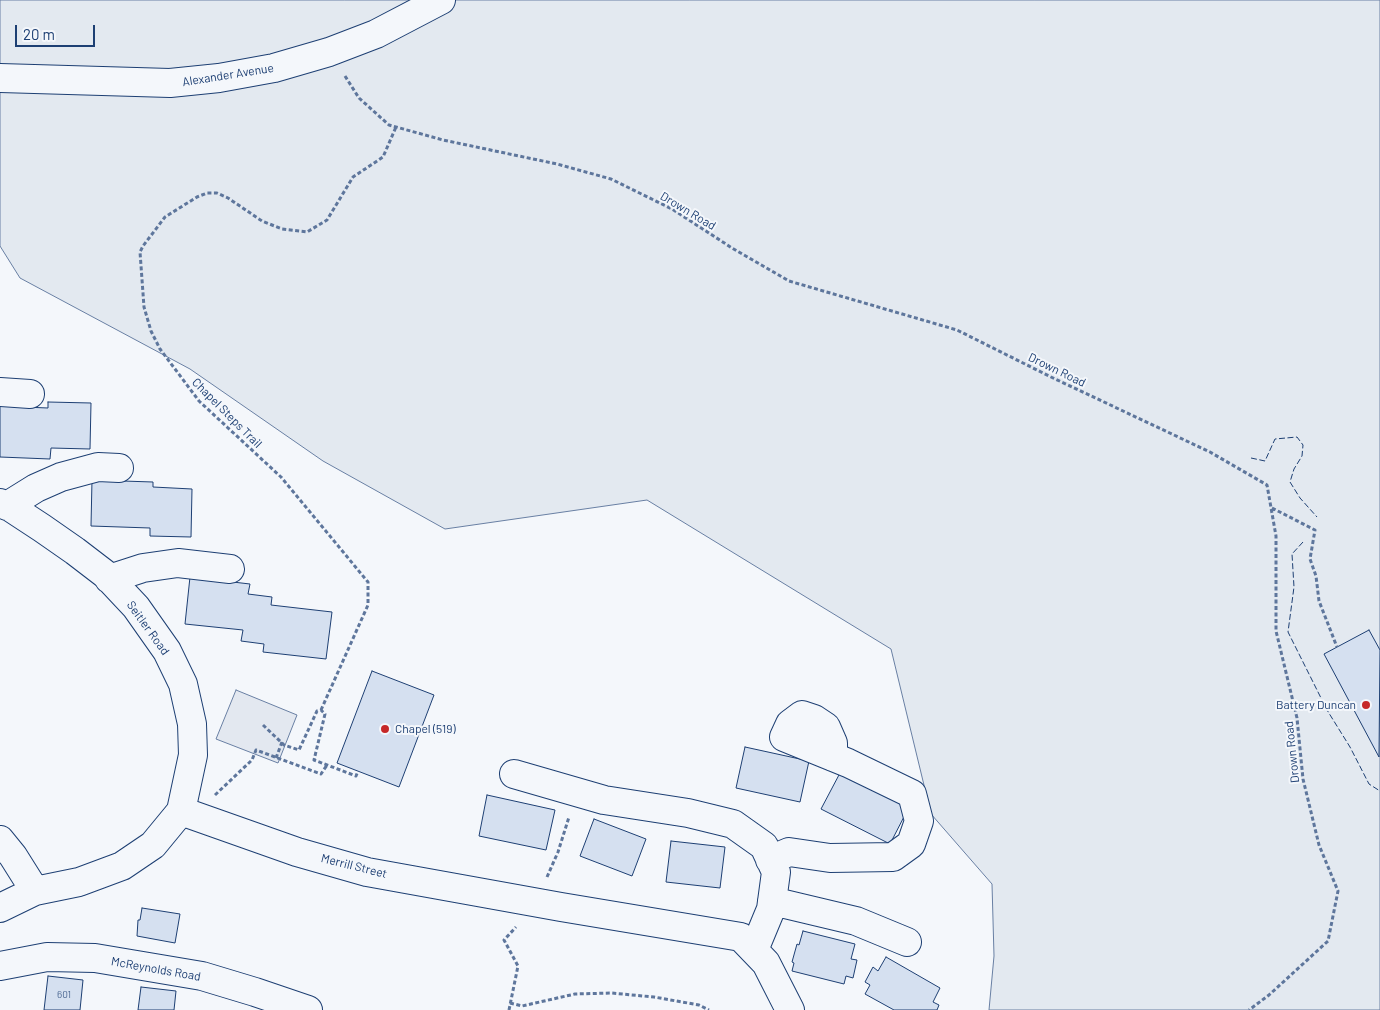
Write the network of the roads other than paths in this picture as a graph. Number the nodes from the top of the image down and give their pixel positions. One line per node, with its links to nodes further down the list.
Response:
1 (442, 0): 2 (street, Alexander Avenue)
2 (0, 78)
3 (0, 392): 4 (street)
4 (30, 394)
5 (120, 468): 6 (street)
6 (4, 504): 8 (street, Seitler Road)
7 (230, 569): 8 (street)
8 (109, 579): 11 (street, Seitler Road)
9 (833, 757): 13 (street)
10 (514, 774): 13 (street)
11 (187, 813): 14 (street); 18 (street, Merrill Street)
12 (0, 840): 14 (street)
13 (770, 860): 15 (street)
14 (35, 891): 16 (street)
15 (772, 901): 17 (street); 18 (street)
16 (0, 908)
17 (907, 942)
18 (747, 944): 21 (street)
19 (0, 966): 20 (street, McReynolds Road)
20 (308, 1010)
21 (790, 1010)

